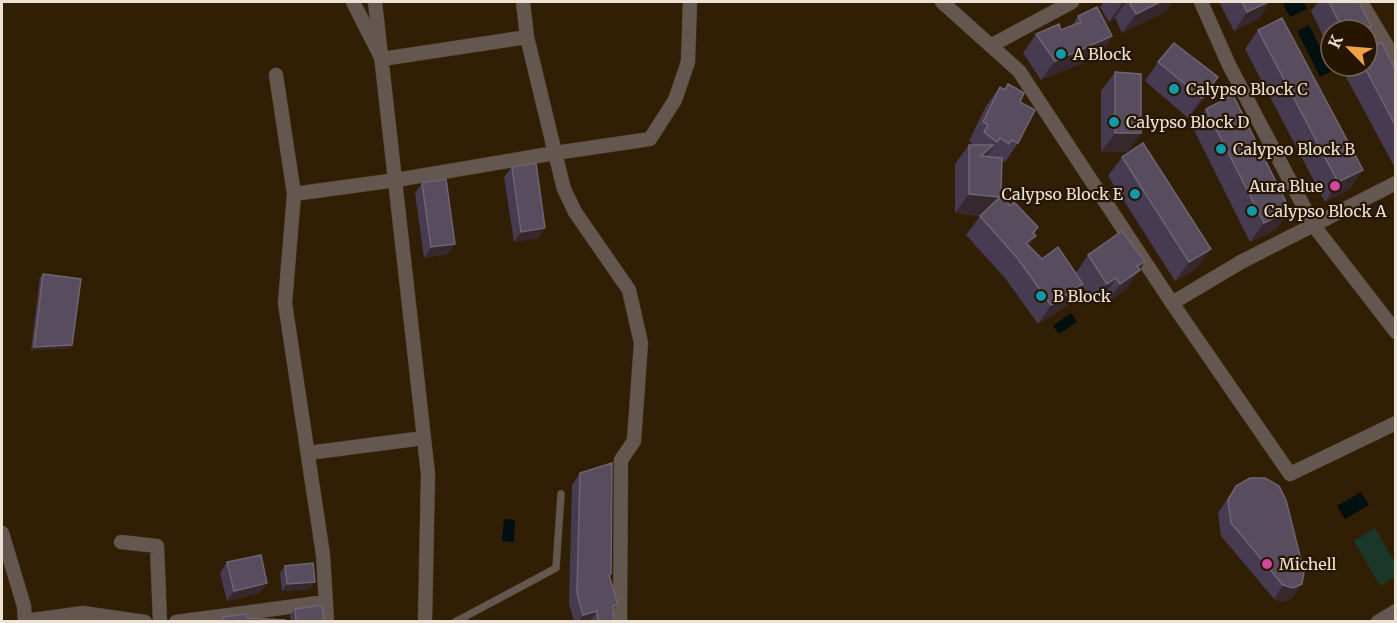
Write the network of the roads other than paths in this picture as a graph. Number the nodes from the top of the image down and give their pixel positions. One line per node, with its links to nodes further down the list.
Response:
1 (353, 2): 11 (street)
2 (375, 2): 11 (street)
3 (523, 2): 9 (street)
4 (690, 2): 14 (street)
5 (942, 2): 10 (street)
6 (1072, 2): 10 (street)
7 (1201, 2): 18 (street)
8 (1361, 2): 12 (street)
9 (527, 37): 11 (street); 14 (street)
10 (992, 45): 19 (street)
11 (382, 59): 15 (street)
12 (1395, 61)
13 (276, 75): 17 (street)
14 (555, 153): 15 (street); 37 (street)
15 (396, 180): 17 (street); 22 (street)
16 (1395, 183): 18 (street)
17 (294, 194): 23 (street)
18 (1314, 226): 19 (street); 20 (street)
19 (1172, 303): 21 (street)
20 (1395, 332)
21 (1395, 423)
22 (424, 438): 23 (street); 35 (street)
23 (308, 453): 27 (street)
24 (561, 494): 29 (lane)
25 (2, 533): 30 (street)
26 (121, 542): 32 (street)
27 (326, 602): 33 (street); 34 (street)
28 (1395, 611): 38 (street)
29 (468, 619): 36 (lane)
30 (25, 621): 31 (street)
31 (145, 621)
32 (160, 621)
33 (176, 621)
34 (327, 621)
35 (425, 621)
36 (455, 621)
37 (620, 621)
38 (1378, 621)

